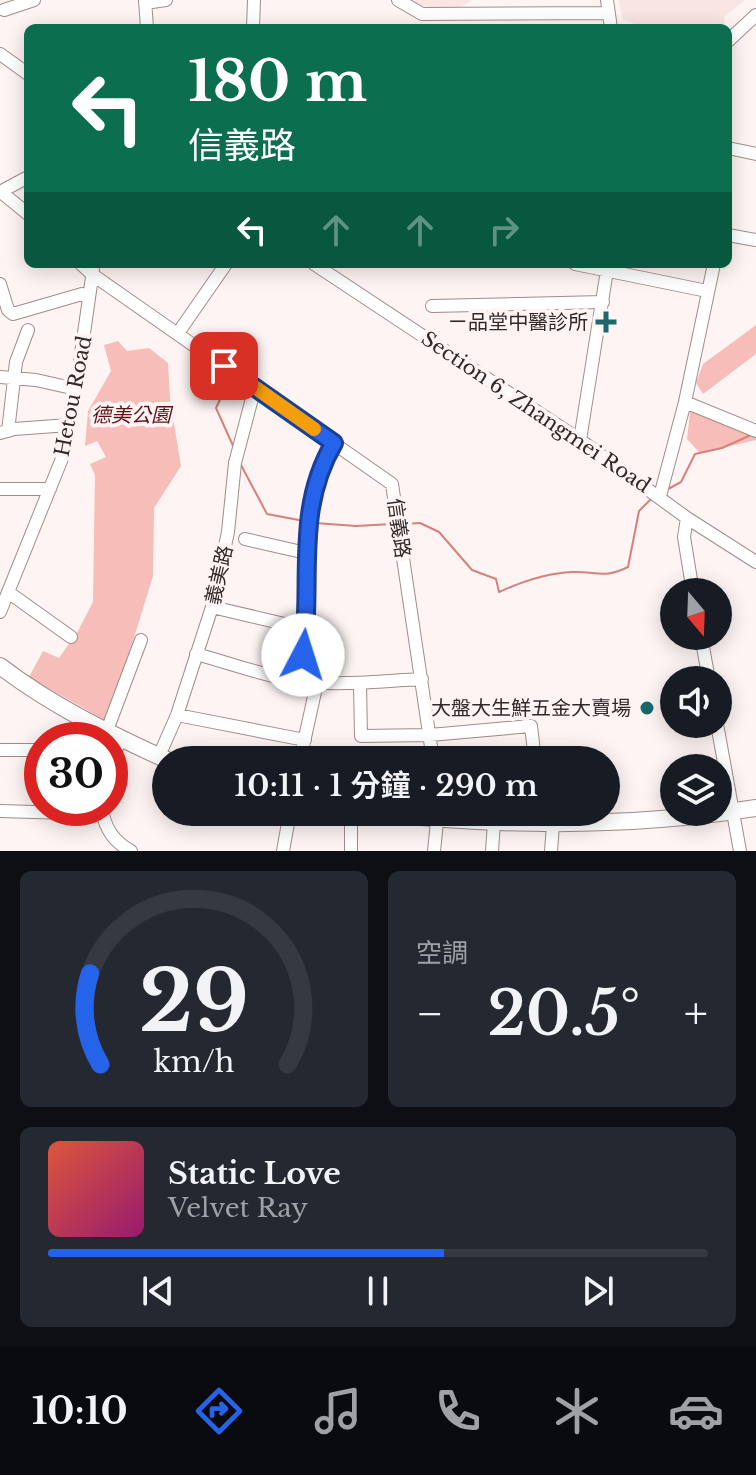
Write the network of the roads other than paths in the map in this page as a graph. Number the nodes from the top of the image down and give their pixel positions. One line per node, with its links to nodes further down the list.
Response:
1 (34, 0): 7 (street)
2 (166, 0): 5 (street)
3 (254, 0): 10 (street)
4 (398, 0): 6 (street)
5 (145, 1): 9 (street)
6 (607, 6)
7 (4, 9)
8 (756, 15): 11 (street)
9 (147, 24)
10 (253, 24)
11 (732, 37)
12 (0, 54): 13 (street)
13 (24, 71)
14 (732, 149): 15 (street)
15 (756, 154)
16 (24, 179): 17 (street)
17 (0, 192): 18 (street)
18 (24, 211)
19 (732, 236): 20 (street)
20 (756, 240)
21 (223, 268): 32 (street)
22 (320, 268): 41 (street, Section 6, Zhangmei Road)
23 (608, 268): 27 (street); 29 (street)
24 (713, 268): 27 (street)
25 (93, 270): 32 (street, 信義路); 36 (street, Hetou Road)
26 (0, 284): 28 (street)
27 (707, 291): 37 (street)
28 (82, 294)
29 (603, 302): 30 (street); 41 (street)
30 (432, 306)
31 (28, 330): 33 (street)
32 (178, 333): 35 (street, 信義路)
33 (14, 376): 34 (street); 36 (street); 40 (street)
34 (0, 377)
35 (255, 387): 42 (street, 信義路); 52 (street, 義美路)
36 (76, 389): 38 (street, Hetou Road)
37 (685, 402): 39 (street); 45 (street)
38 (69, 425): 40 (street); 44 (street, Hetou Road)
39 (756, 431)
40 (4, 432)
41 (580, 440): 45 (street, Section 6, Zhangmei Road)
42 (334, 443): 48 (street); 59 (street, 信義路)
43 (0, 489): 44 (street)
44 (50, 489): 51 (street, Hetou Road)
45 (660, 496): 46 (street, Section 6, Zhangmei Road)
46 (687, 518): 49 (street, Section 6, Zhangmei Road); 50 (street)
47 (245, 539): 48 (street)
48 (306, 553): 54 (street)
49 (756, 562)
50 (691, 578)
51 (11, 594): 53 (street, Hetou Road); 55 (street)
52 (212, 607): 54 (street); 57 (street, 義美路)
53 (0, 612)
54 (306, 629): 60 (street)
55 (71, 637)
56 (141, 640): 65 (street)
57 (196, 654): 60 (street); 63 (street, 義美路)
58 (0, 666): 64 (main road)
59 (422, 679): 62 (street); 66 (street, 信義路)
60 (299, 681): 61 (street)
61 (317, 683): 62 (street); 68 (street)
62 (360, 683): 66 (street)
63 (177, 715): 68 (street); 70 (street, 義美路)
64 (89, 722)
65 (110, 722)
66 (430, 735): 72 (street, 信義路); 73 (street)
67 (720, 738): 80 (street)
68 (305, 740): 71 (street)
69 (128, 742): 76 (main road)
70 (167, 746)
71 (304, 746)
72 (431, 746)
73 (533, 746)
74 (0, 750): 75 (street)
75 (24, 750)
76 (152, 753)
77 (756, 808): 80 (main road)
78 (0, 811): 79 (street)
79 (24, 812)
80 (733, 812): 81 (main road); 94 (street)
81 (620, 817)
82 (108, 826): 88 (street)
83 (287, 826): 89 (street)
84 (351, 826): 90 (street)
85 (438, 826): 91 (street)
86 (494, 826): 92 (street)
87 (546, 826): 93 (street)
88 (131, 851)
89 (283, 851)
90 (351, 851)
91 (434, 851)
92 (492, 851)
93 (551, 851)
94 (740, 851)

